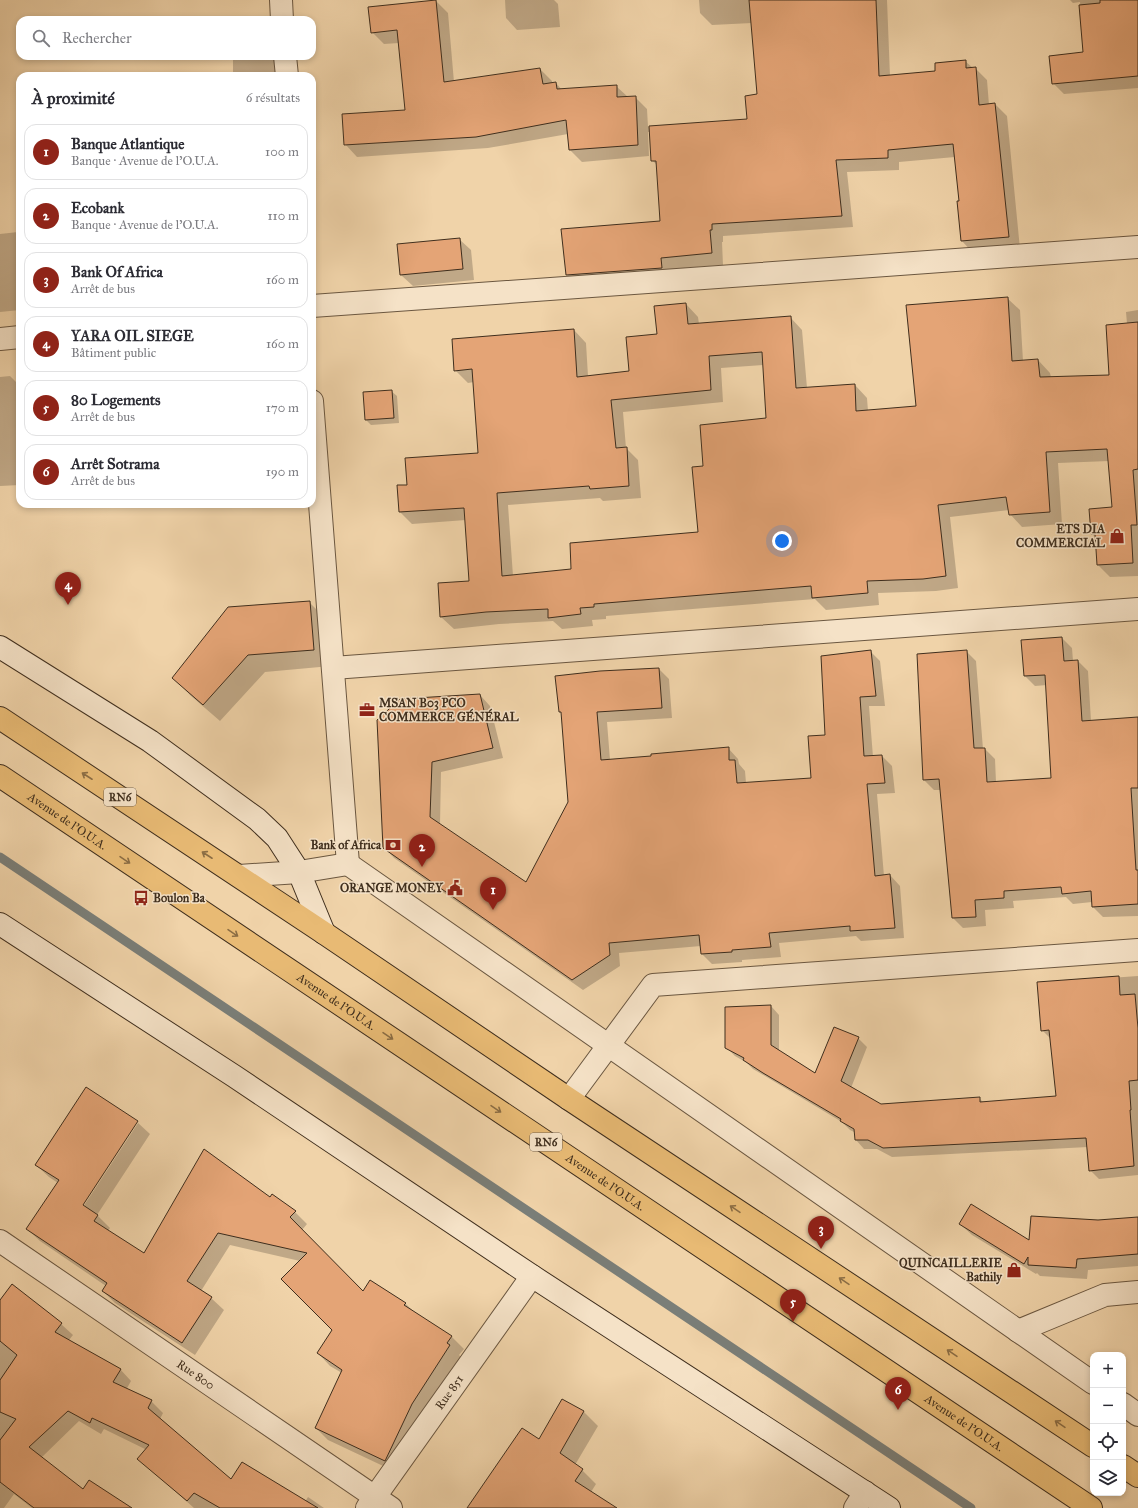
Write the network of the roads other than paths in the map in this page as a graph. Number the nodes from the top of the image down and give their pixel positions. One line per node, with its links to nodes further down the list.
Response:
1 (281, 0): 2 (street)
2 (282, 16)
3 (285, 60): 4 (street)
4 (287, 72)
5 (1138, 247): 6 (street)
6 (316, 306)
7 (16, 337): 8 (street)
8 (0, 339)
9 (316, 452): 12 (street)
10 (1138, 609): 12 (street)
11 (0, 647): 16 (street)
12 (333, 668): 15 (street)
13 (0, 718): 17 (highway, RN6, one-way to 13)
14 (0, 776): 36 (highway, Avenue de l'O.U.A. / RN6, one-way to 36)
15 (348, 864): 16 (street); 21 (street)
16 (299, 872): 17 (street); 19 (street)
17 (239, 876): 19 (highway, RN6)
18 (0, 924): 24 (street)
19 (324, 933): 22 (highway, RN6)
20 (1138, 950): 21 (street)
21 (609, 1046): 22 (street); 26 (street)
22 (568, 1099): 30 (highway, RN6, one-way to 22)
23 (0, 1241): 34 (street, Rue 800)
24 (532, 1276): 33 (street); 34 (street, Rue 851)
25 (1138, 1292): 26 (street)
26 (1018, 1331): 27 (street)
27 (1090, 1381)
28 (1126, 1406): 29 (street)
29 (1138, 1414)
30 (1090, 1444)
31 (1126, 1468): 32 (highway)
32 (1138, 1476)
33 (860, 1500): 35 (street)
34 (377, 1504)
35 (889, 1508)
36 (1091, 1508)

